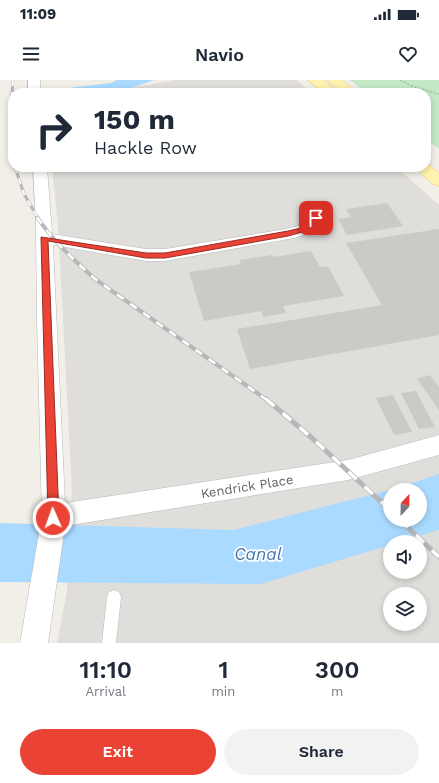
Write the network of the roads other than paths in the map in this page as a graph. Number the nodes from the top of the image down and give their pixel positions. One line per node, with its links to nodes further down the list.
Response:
1 (334, 80): 4 (main road)
2 (316, 81): 3 (main road)
3 (325, 88)
4 (344, 88)
5 (431, 157): 6 (main road)
6 (439, 164)
7 (40, 172): 11 (street)
8 (428, 172): 9 (main road)
9 (439, 181)
10 (316, 218): 11 (street)
11 (44, 238): 13 (street)
12 (439, 445): 13 (street, Kendrick Place)
13 (53, 517): 15 (street)
14 (114, 597): 16 (lane)
15 (34, 643)
16 (109, 643)

